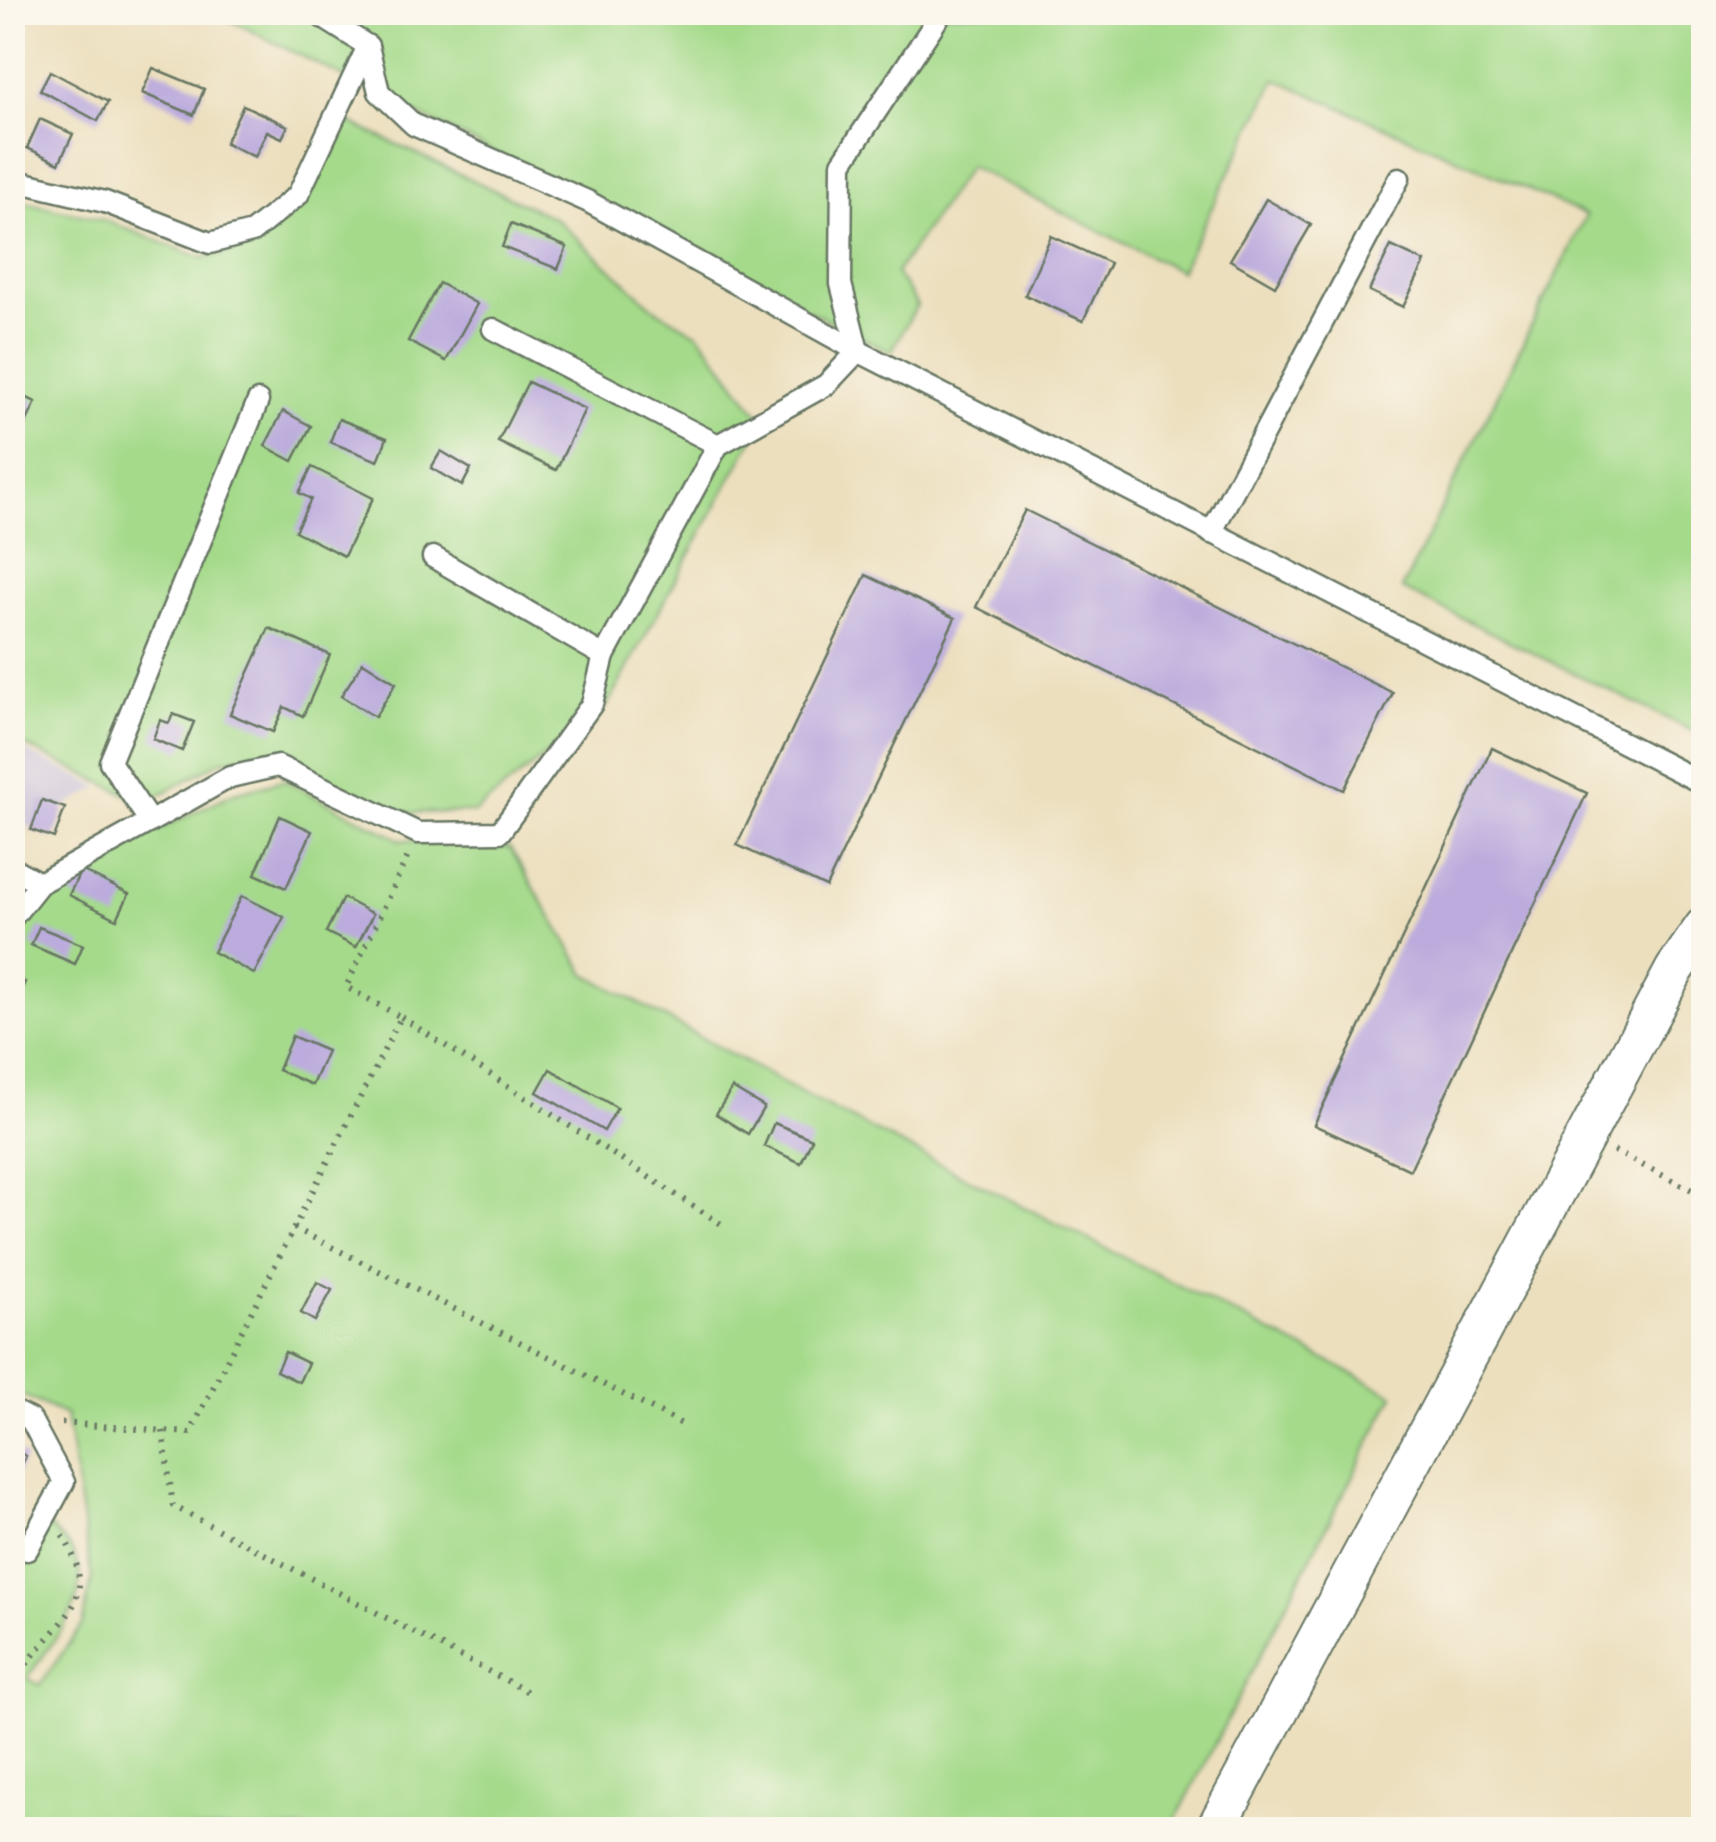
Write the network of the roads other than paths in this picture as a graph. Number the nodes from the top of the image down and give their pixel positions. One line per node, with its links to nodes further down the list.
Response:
1 (314, 12): 3 (lane)
2 (942, 12): 7 (lane)
3 (368, 46): 5 (lane); 7 (lane)
4 (1399, 178): 10 (lane)
5 (12, 180)
6 (493, 329): 9 (lane)
7 (858, 350): 9 (lane); 10 (lane)
8 (258, 401): 14 (lane)
9 (718, 445): 12 (lane)
10 (1212, 533): 13 (lane)
11 (433, 556): 12 (lane)
12 (604, 656): 14 (lane)
13 (1704, 784)
14 (150, 822): 16 (lane)
15 (12, 868): 16 (lane)
16 (40, 883): 17 (lane)
17 (12, 918)
18 (1704, 927): 21 (street)
19 (22, 1415): 20 (lane)
20 (12, 1543)
21 (1215, 1830)

